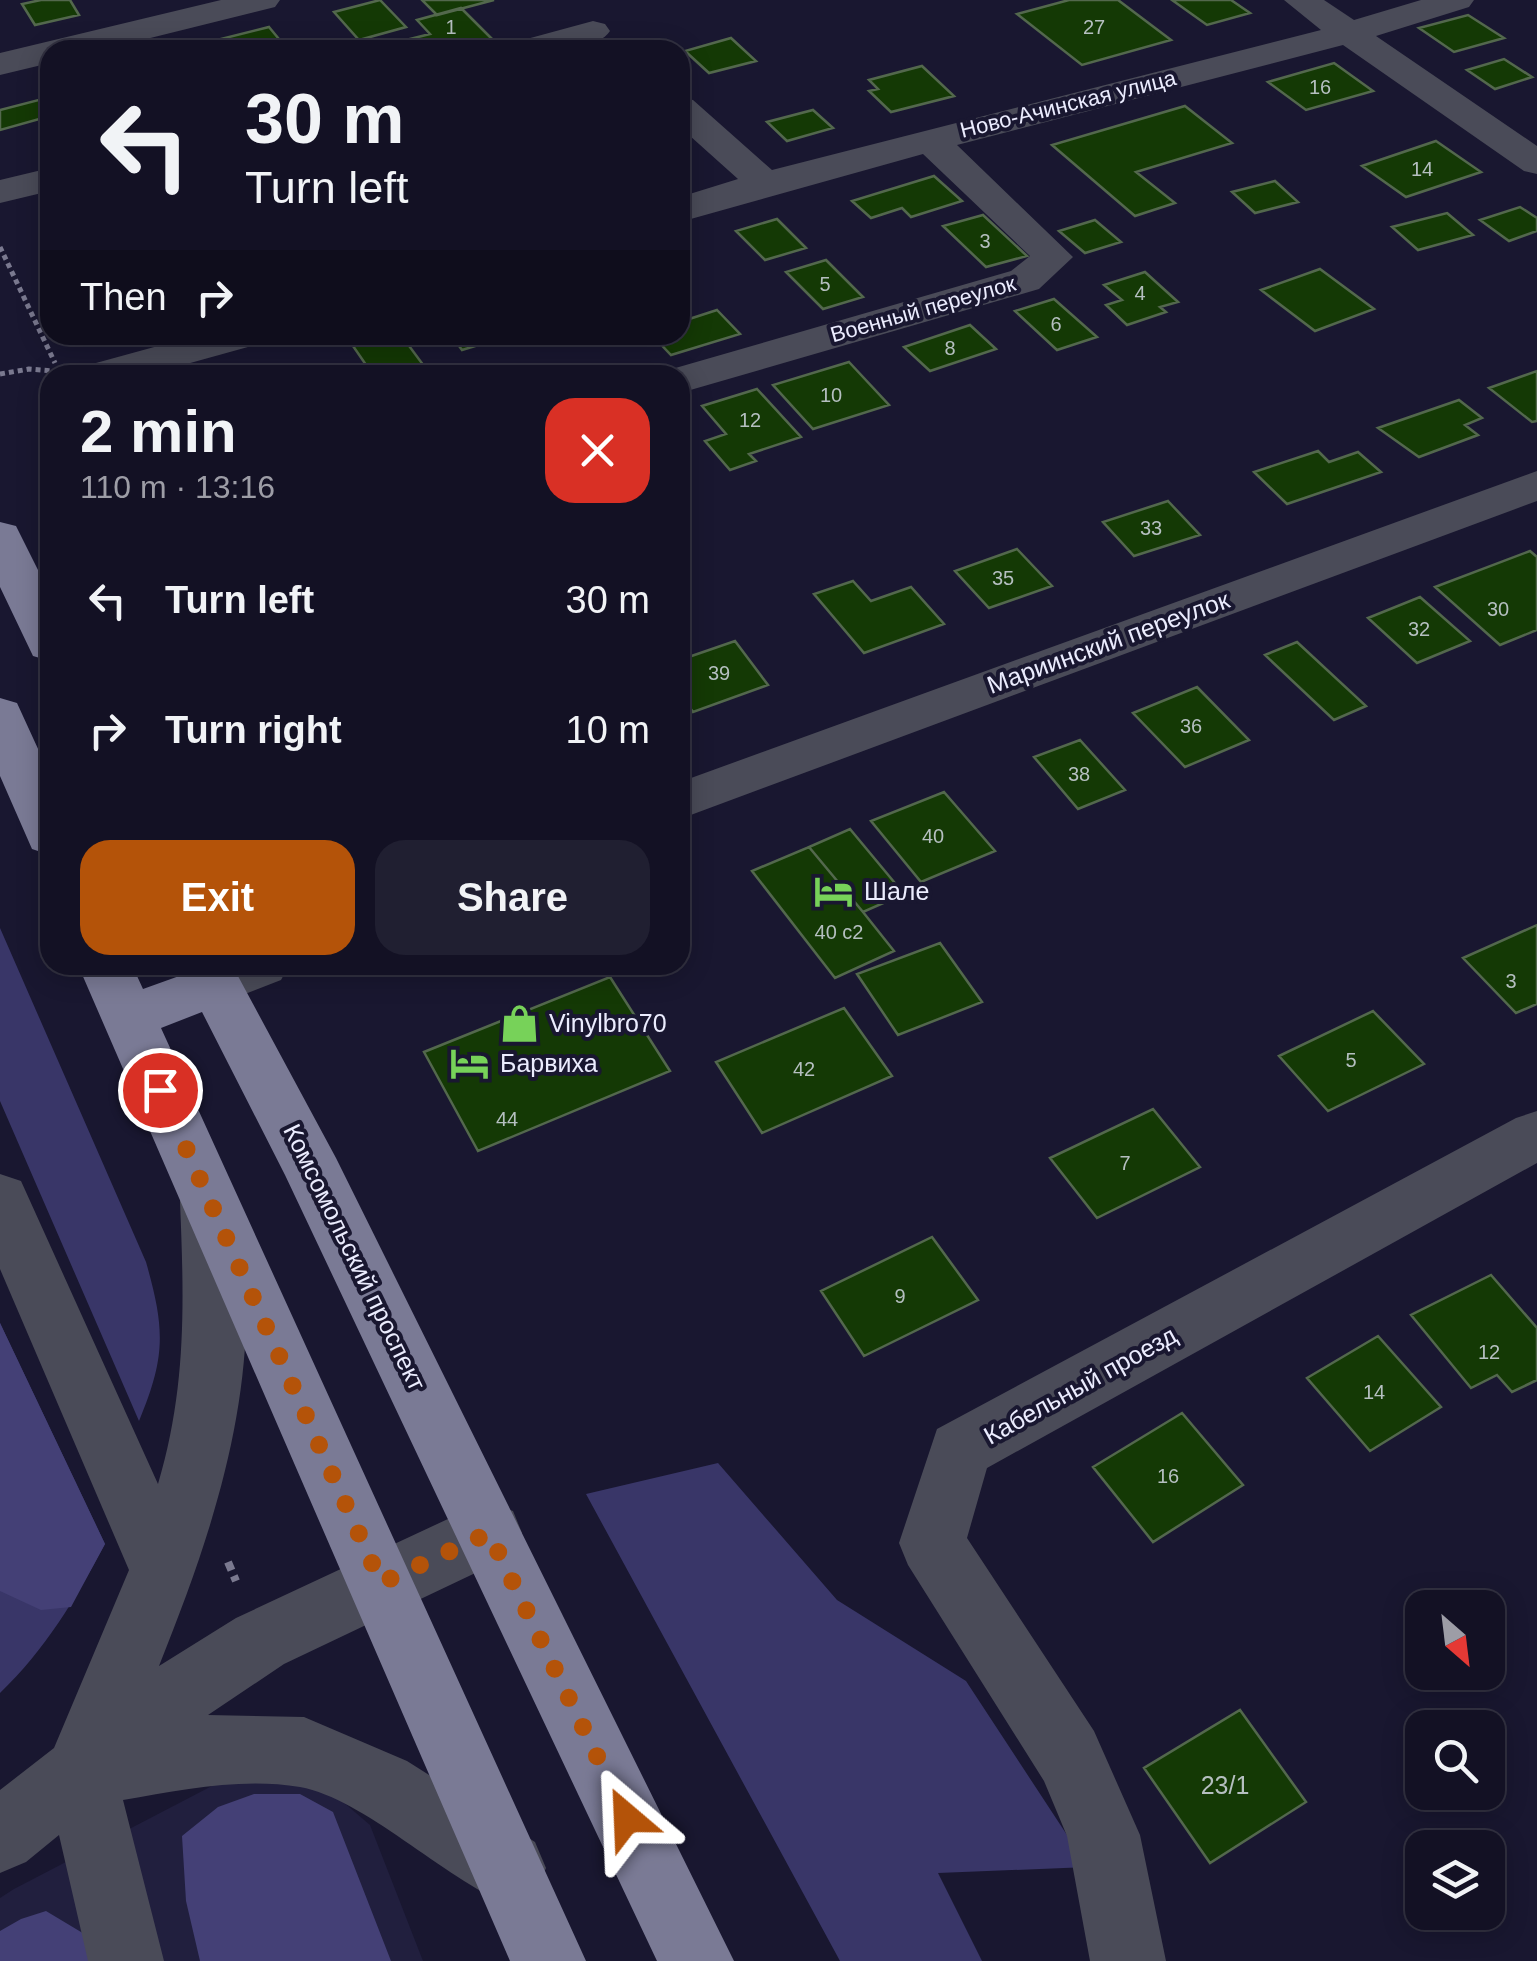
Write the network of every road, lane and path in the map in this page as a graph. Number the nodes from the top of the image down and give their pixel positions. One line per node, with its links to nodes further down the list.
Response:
1 (264, 0): 6 (street)
2 (569, 0): 7 (street)
3 (1302, 0): 5 (street)
4 (1457, 0): 5 (street, Ново-Ачинская улица)
5 (1349, 33): 11 (street, Ново-Ачинская улица); 12 (street)
6 (100, 40)
7 (602, 40)
8 (40, 54): 9 (street)
9 (2, 61)
10 (690, 117): 14 (street)
11 (929, 139): 14 (street, Ново-Ачинская улица); 21 (street, Военный переулок)
12 (1537, 163)
13 (40, 182): 15 (street)
14 (765, 183): 16 (street, Ново-Ачинская улица)
15 (0, 192)
16 (690, 207)
17 (0, 247): 18 (path)
18 (40, 333)
19 (208, 345): 20 (street)
20 (136, 365)
21 (690, 377)
22 (1517, 492): 23 (street); 27 (street, Мариинский переулок)
23 (1537, 532)
24 (0, 536): 25 (main road)
25 (36, 583)
26 (0, 716): 28 (main road)
27 (690, 796)
28 (40, 812)
29 (109, 975): 32 (main road)
30 (220, 975): 32 (main road, Комсомольский проспект)
31 (228, 975): 36 (main road, Комсомольский проспект)
32 (127, 1018): 34 (main road)
33 (1537, 1135): 45 (street, Кабельный проезд)
34 (210, 1198): 37 (street); 38 (main road)
35 (0, 1199): 37 (street)
36 (489, 1533): 38 (street); 44 (main road, Комсомольский проспект)
37 (162, 1569): 39 (street)
38 (381, 1583): 39 (street); 41 (main road)
39 (80, 1772): 40 (street); 41 (street); 42 (street)
40 (0, 1836)
41 (508, 1868): 43 (main road)
42 (126, 1961)
43 (548, 1961)
44 (696, 1961)
45 (1128, 1961)

